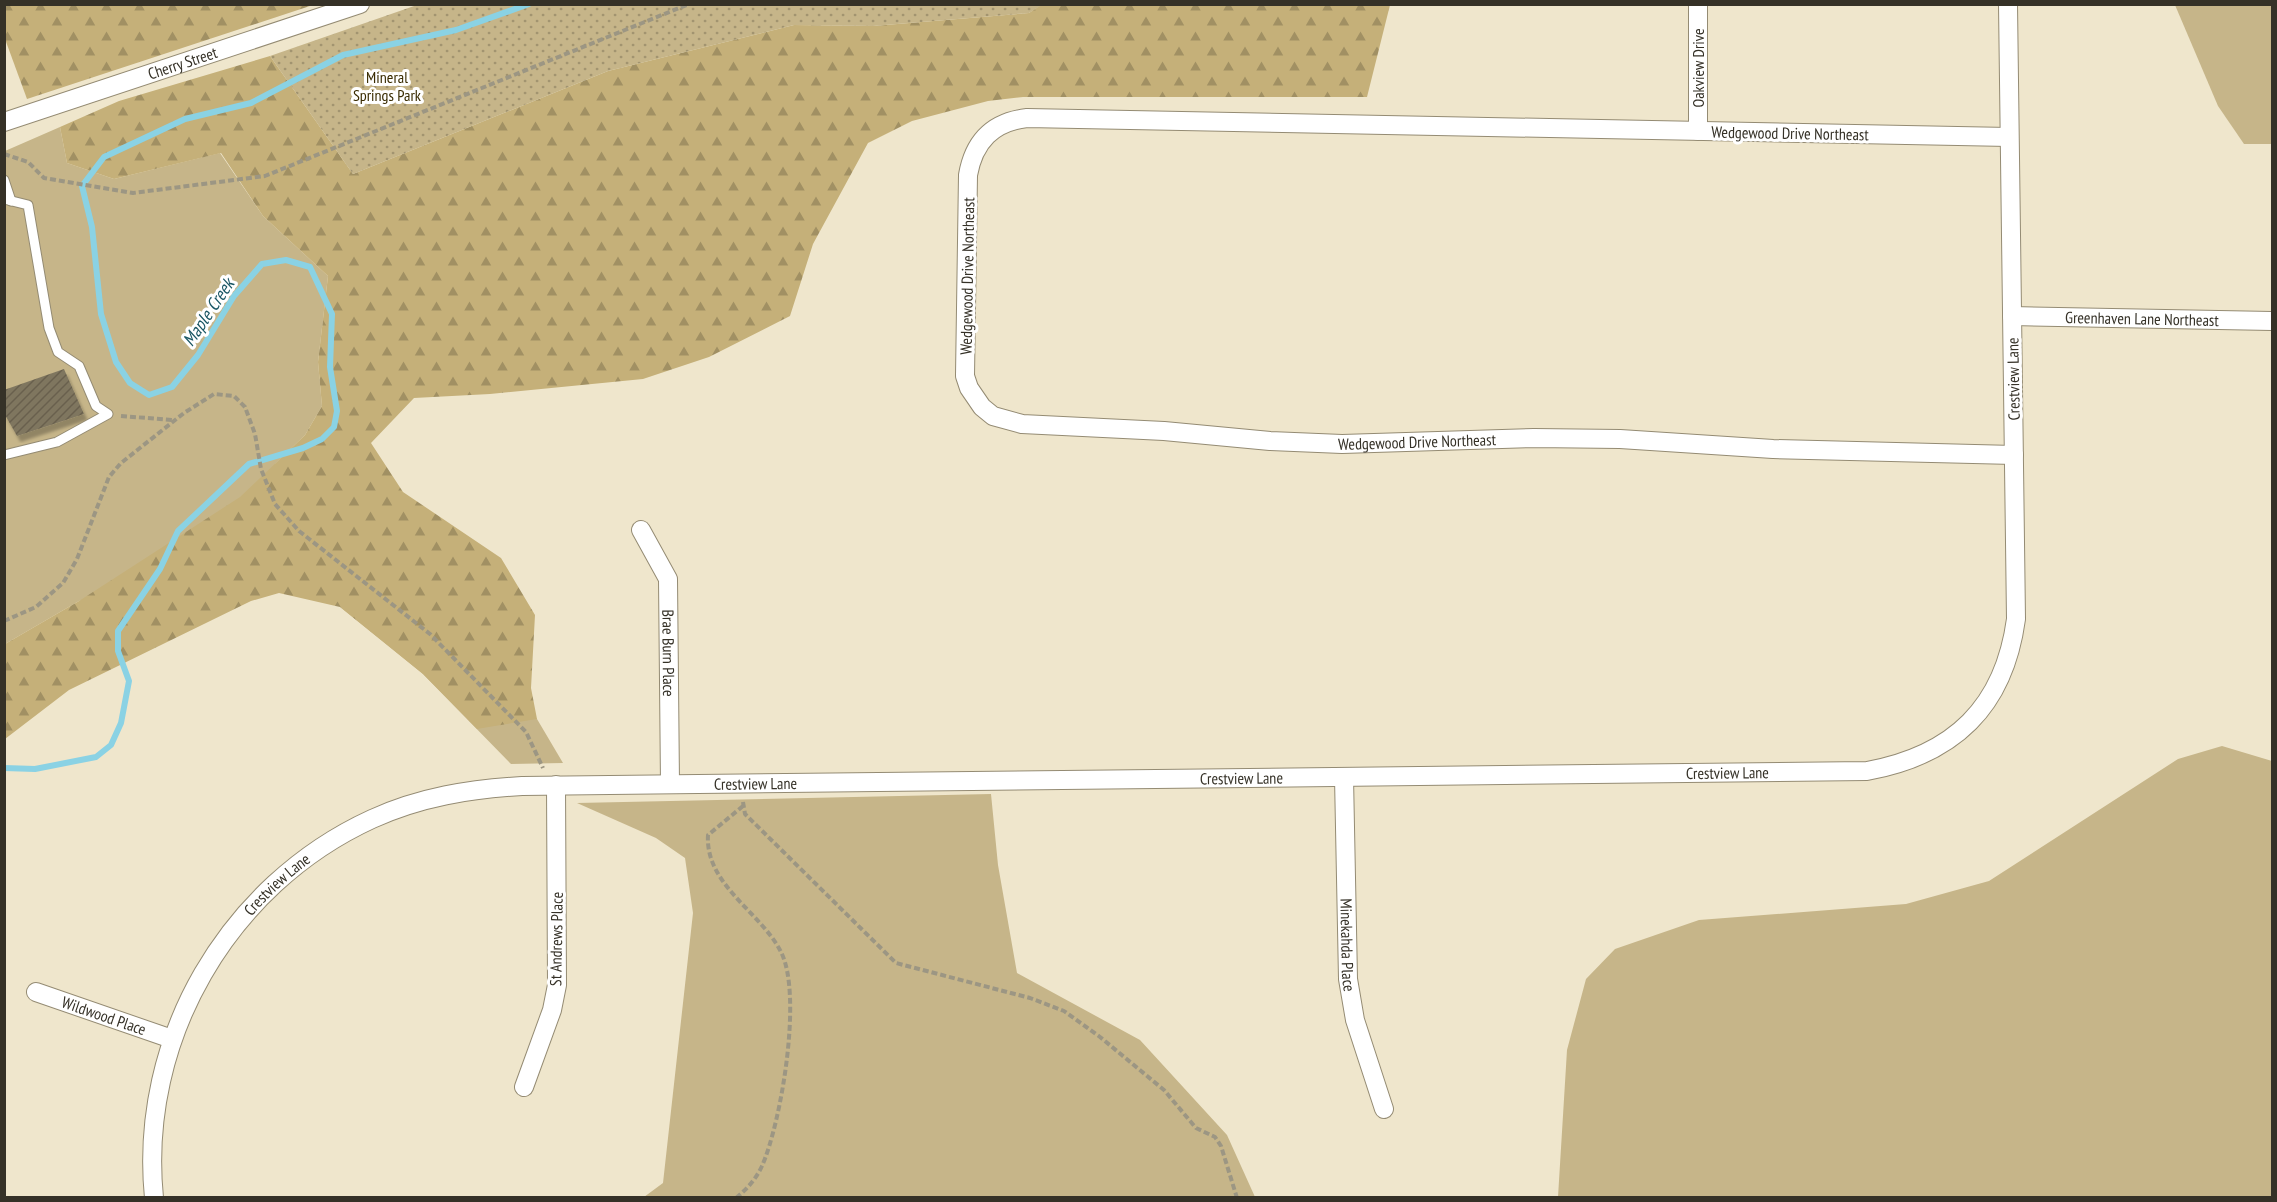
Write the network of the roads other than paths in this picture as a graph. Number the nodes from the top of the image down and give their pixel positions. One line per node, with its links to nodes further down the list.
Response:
1 (360, 4): 4 (street, Cherry Street)
2 (1698, 4): 5 (street, Oakview Drive)
3 (2008, 4): 6 (street, Crestview Lane)
4 (4, 122)
5 (1698, 131): 6 (street, Wedgewood Drive Northeast); 12 (street, Wedgewood Drive Northeast)
6 (2009, 137): 9 (street, Crestview Lane)
7 (4, 180): 8 (lane)
8 (8, 200): 11 (lane)
9 (2012, 316): 10 (street, Greenhaven Lane Northeast); 12 (street, Crestview Lane)
10 (2272, 321)
11 (4, 455)
12 (2014, 455): 15 (street, Crestview Lane)
13 (641, 530): 16 (street, Brae Burn Place)
14 (555, 777): 16 (street, Crestview Lane); 18 (street, Crestview Lane); 19 (street, St Andrews Place)
15 (1344, 777): 16 (street, Crestview Lane); 20 (street, Minekahda Place)
16 (670, 784)
17 (36, 992): 18 (street, Wildwood Place)
18 (172, 1039): 21 (street, Crestview Lane)
19 (524, 1087)
20 (1384, 1108)
21 (154, 1197)

